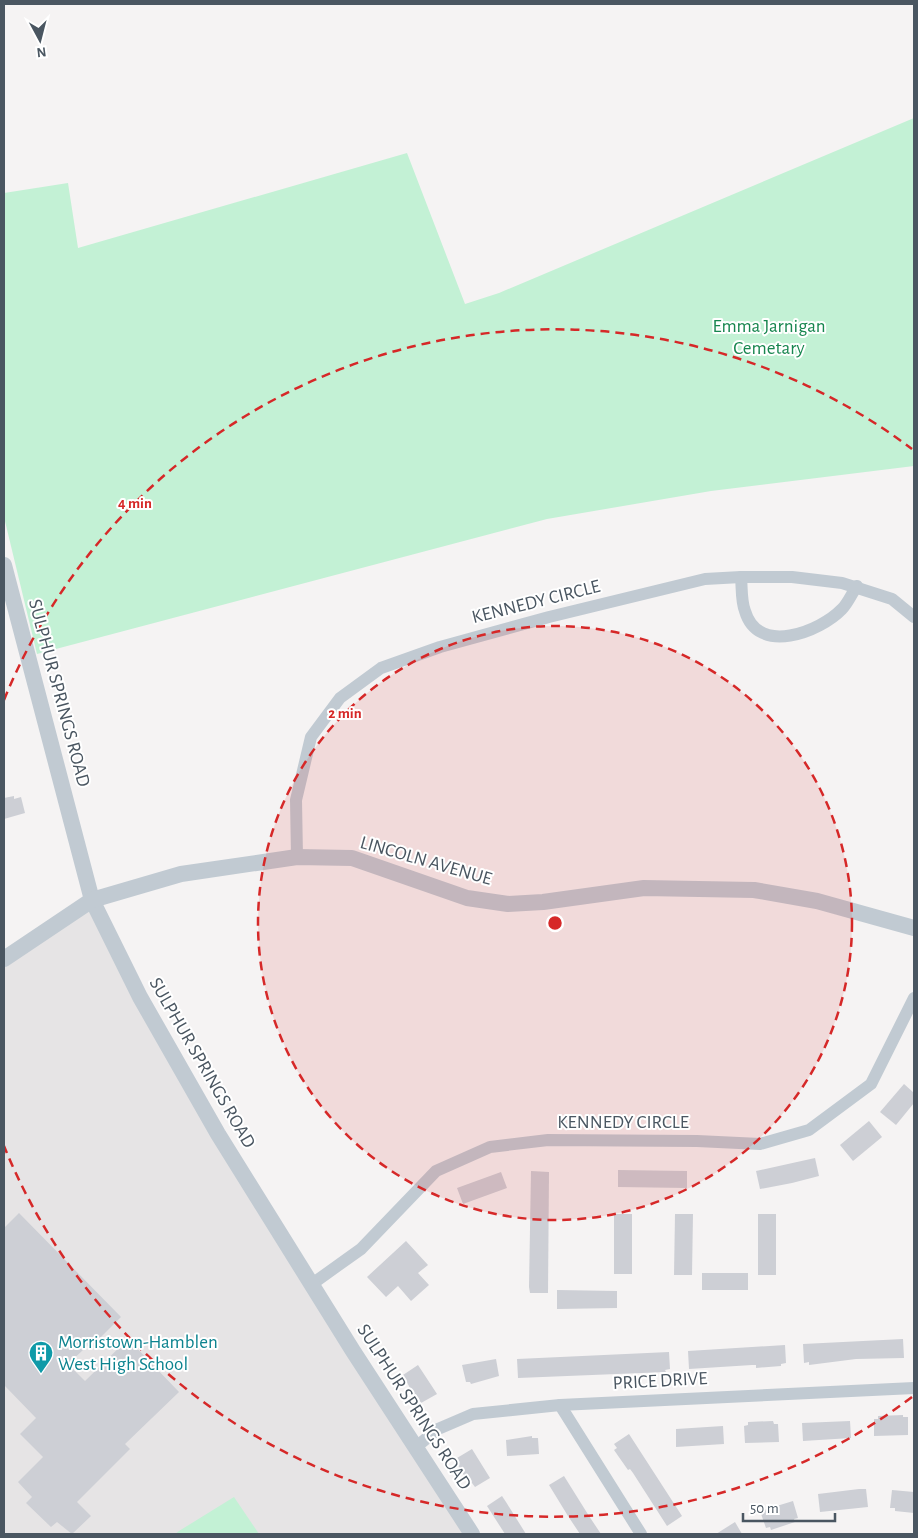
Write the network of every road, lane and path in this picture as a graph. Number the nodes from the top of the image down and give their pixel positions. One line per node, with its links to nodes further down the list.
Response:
1 (4, 565): 6 (street, SULPHUR SPRINGS ROAD)
2 (741, 576): 3 (street, KENNEDY CIRCLE); 3 (street); 5 (street, KENNEDY CIRCLE)
3 (857, 586): 4 (street, KENNEDY CIRCLE)
4 (914, 617)
5 (298, 857): 6 (street, LINCOLN AVENUE); 7 (street, LINCOLN AVENUE)
6 (92, 900): 8 (street, LINCOLN AVENUE); 10 (street, SULPHUR SPRINGS ROAD)
7 (914, 928)
8 (4, 960)
9 (914, 998): 10 (street, KENNEDY CIRCLE)
10 (312, 1284): 13 (street, SULPHUR SPRINGS ROAD)
11 (914, 1388): 12 (street, PRICE DRIVE)
12 (560, 1405): 13 (street, PRICE DRIVE); 15 (street)
13 (416, 1447): 14 (street, SULPHUR SPRINGS ROAD)
14 (472, 1534)
15 (641, 1534)

